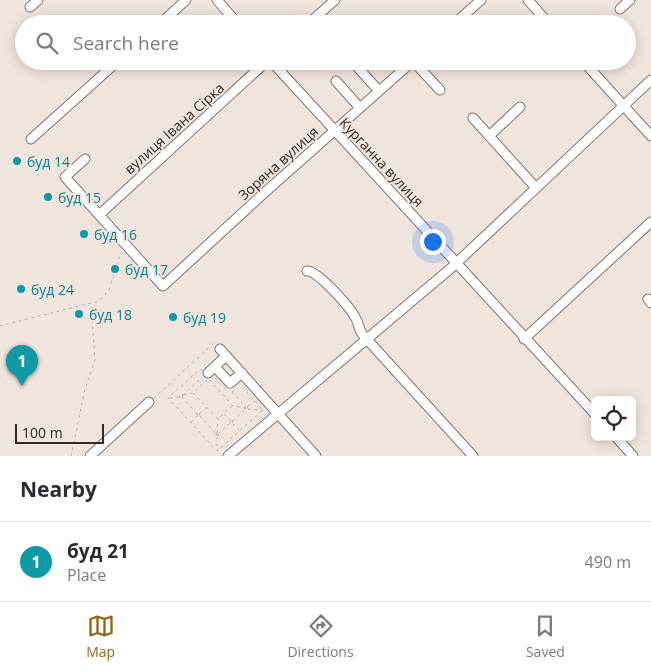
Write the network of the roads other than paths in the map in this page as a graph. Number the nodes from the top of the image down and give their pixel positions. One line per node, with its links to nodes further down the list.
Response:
1 (38, 0): 8 (street)
2 (186, 0): 10 (street)
3 (217, 0): 11 (street)
4 (335, 0): 12 (street)
5 (480, 0): 13 (street)
6 (528, 0): 14 (street)
7 (630, 0): 9 (street)
8 (30, 7)
9 (620, 9)
10 (170, 15)
11 (230, 15)
12 (318, 15)
13 (464, 15)
14 (541, 15)
15 (108, 70): 33 (street)
16 (257, 70): 36 (street, вулиця Івана Сірка)
17 (279, 70): 30 (street, Курганна вулиця)
18 (360, 70): 25 (street)
19 (403, 70): 25 (street, Зоряна вулиця)
20 (421, 70): 24 (street)
21 (591, 70): 27 (street)
22 (651, 80): 27 (street)
23 (336, 81): 28 (street)
24 (440, 90)
25 (379, 91): 28 (street, Зоряна вулиця)
26 (520, 106): 31 (street)
27 (623, 106): 32 (street); 35 (street)
28 (360, 108): 30 (street, Зоряна вулиця)
29 (473, 118): 31 (street)
30 (334, 131): 36 (street, Зоряна вулиця); 38 (street, Курганна вулиця)
31 (489, 136): 35 (street)
32 (651, 136)
33 (31, 139)
34 (85, 159): 36 (street)
35 (536, 188): 38 (street)
36 (99, 215)
37 (651, 222): 40 (street)
38 (456, 262): 40 (street, Курганна вулиця); 41 (street)
39 (307, 271): 41 (street)
40 (524, 338): 46 (street, Курганна вулиця)
41 (368, 339): 47 (street); 52 (street)
42 (217, 346): 43 (street)
43 (226, 356): 44 (street); 44 (street)
44 (242, 373): 47 (street)
45 (150, 402): 49 (street)
46 (591, 410)
47 (279, 414): 50 (street); 51 (street)
48 (620, 441): 53 (street)
49 (90, 456)
50 (228, 456)
51 (316, 456)
52 (473, 456)
53 (633, 456)

